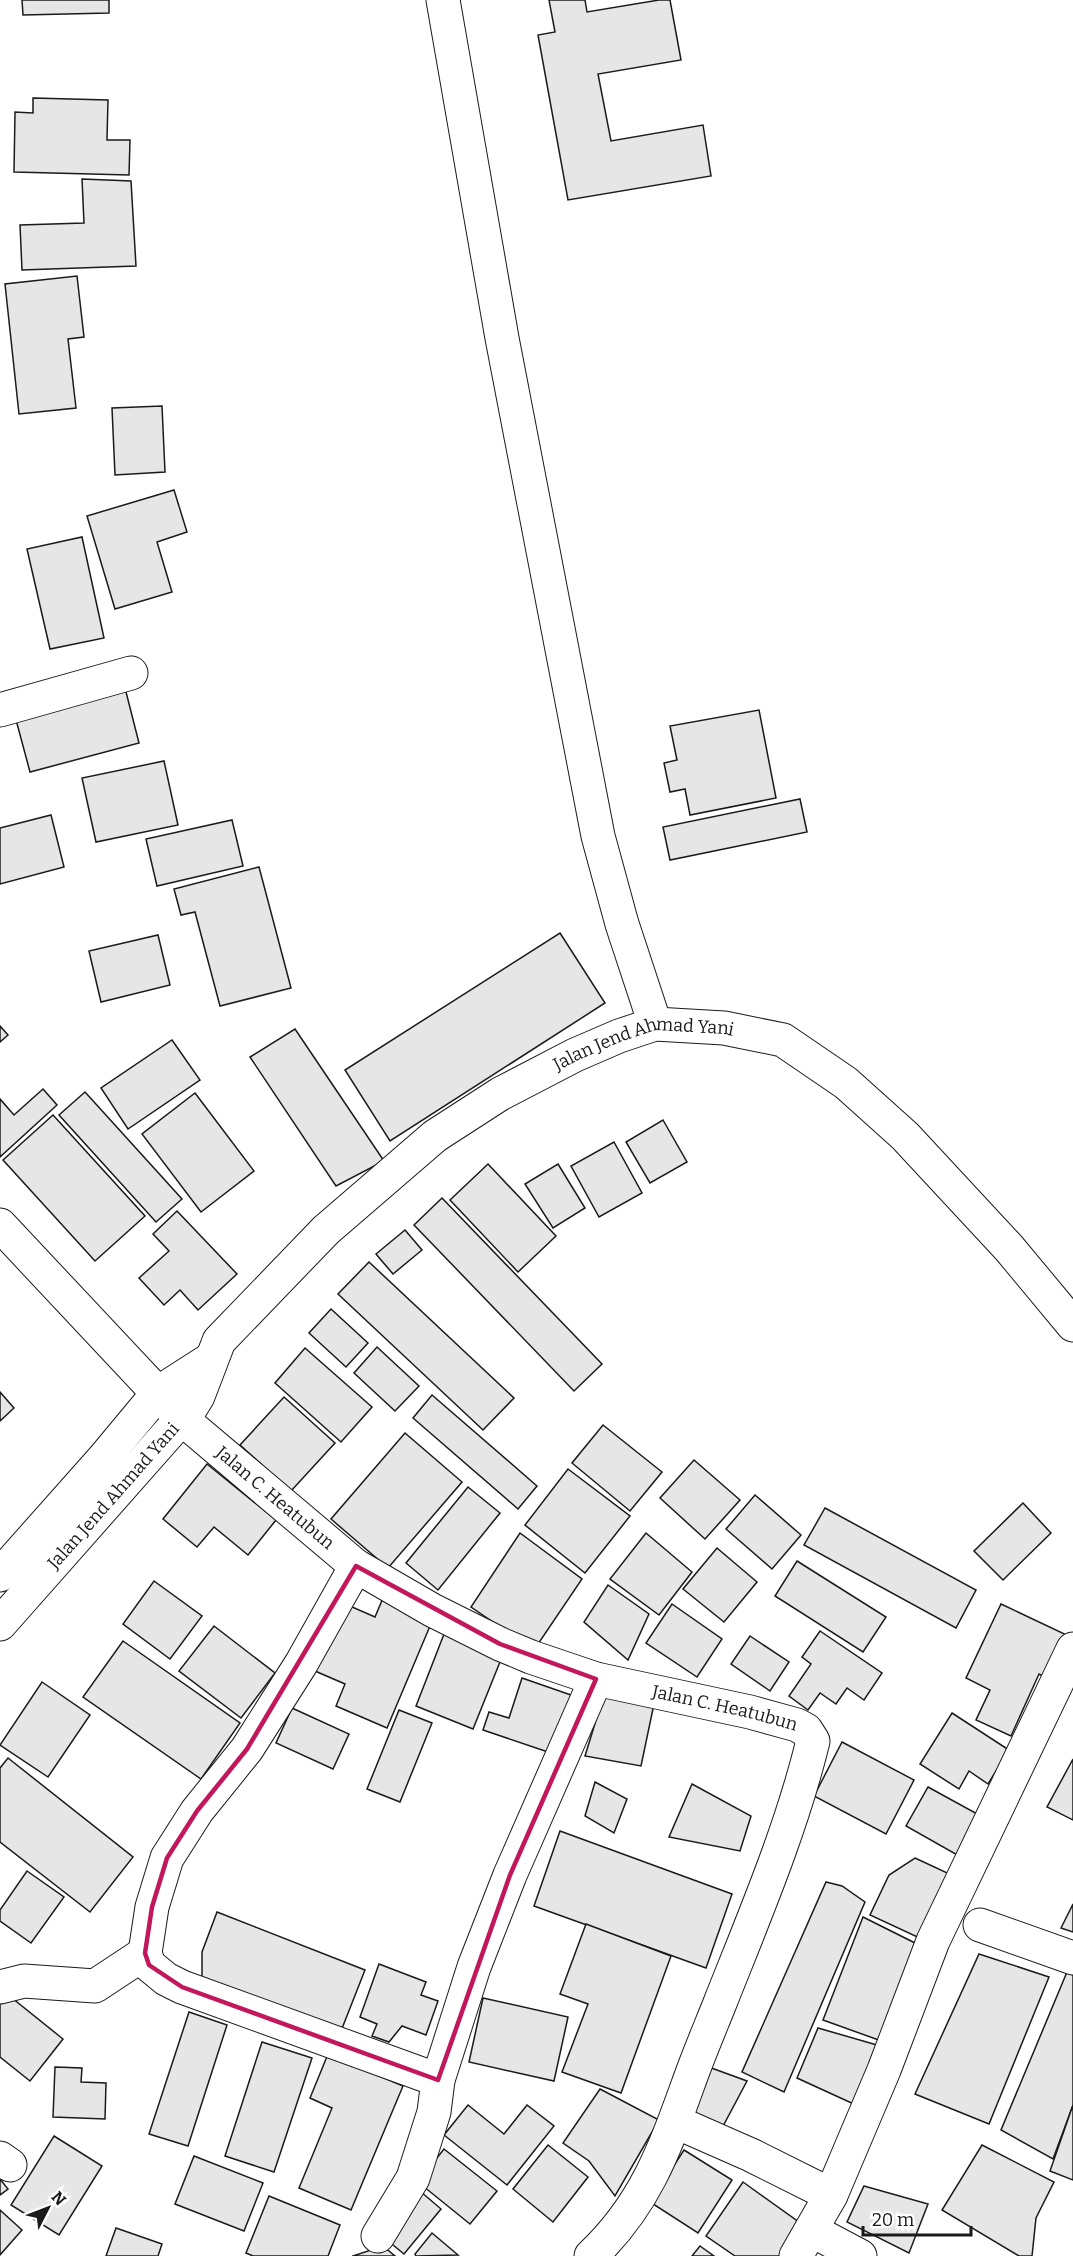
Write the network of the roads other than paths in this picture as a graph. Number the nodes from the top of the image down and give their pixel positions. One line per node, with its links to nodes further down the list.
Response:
1 (443, 0): 4 (street)
2 (131, 673): 3 (street)
3 (0, 710)
4 (655, 1024): 6 (street, Jalan Jend Ahmad Yani); 7 (street, Jalan Jend Ahmad Yani)
5 (0, 1225): 8 (street)
6 (1073, 1325)
7 (211, 1359): 8 (street, Jalan Jend Ahmad Yani); 9 (street, Jalan Jend Ahmad Yani)
8 (158, 1393): 9 (street, Jalan C. Heatubun); 11 (street, Jalan Jend Ahmad Yani)
9 (182, 1419): 10 (street, Jalan C. Heatubun); 12 (street, Jalan Jend Ahmad Yani)
10 (356, 1566): 14 (street, Jalan C. Heatubun); 16 (street)
11 (0, 1575)
12 (0, 1624)
13 (1073, 1649): 21 (street)
14 (597, 1679): 19 (street); 20 (street, Jalan C. Heatubun)
15 (980, 1925): 17 (street)
16 (145, 1953): 18 (street); 19 (street)
17 (1073, 1958)
18 (0, 1987)
19 (438, 2080): 22 (street)
20 (676, 2122): 21 (street); 24 (street, Jalan C. Heatubun)
21 (831, 2195): 23 (street)
22 (378, 2236)
23 (803, 2243): 25 (street)
24 (591, 2256)
25 (860, 2256)

